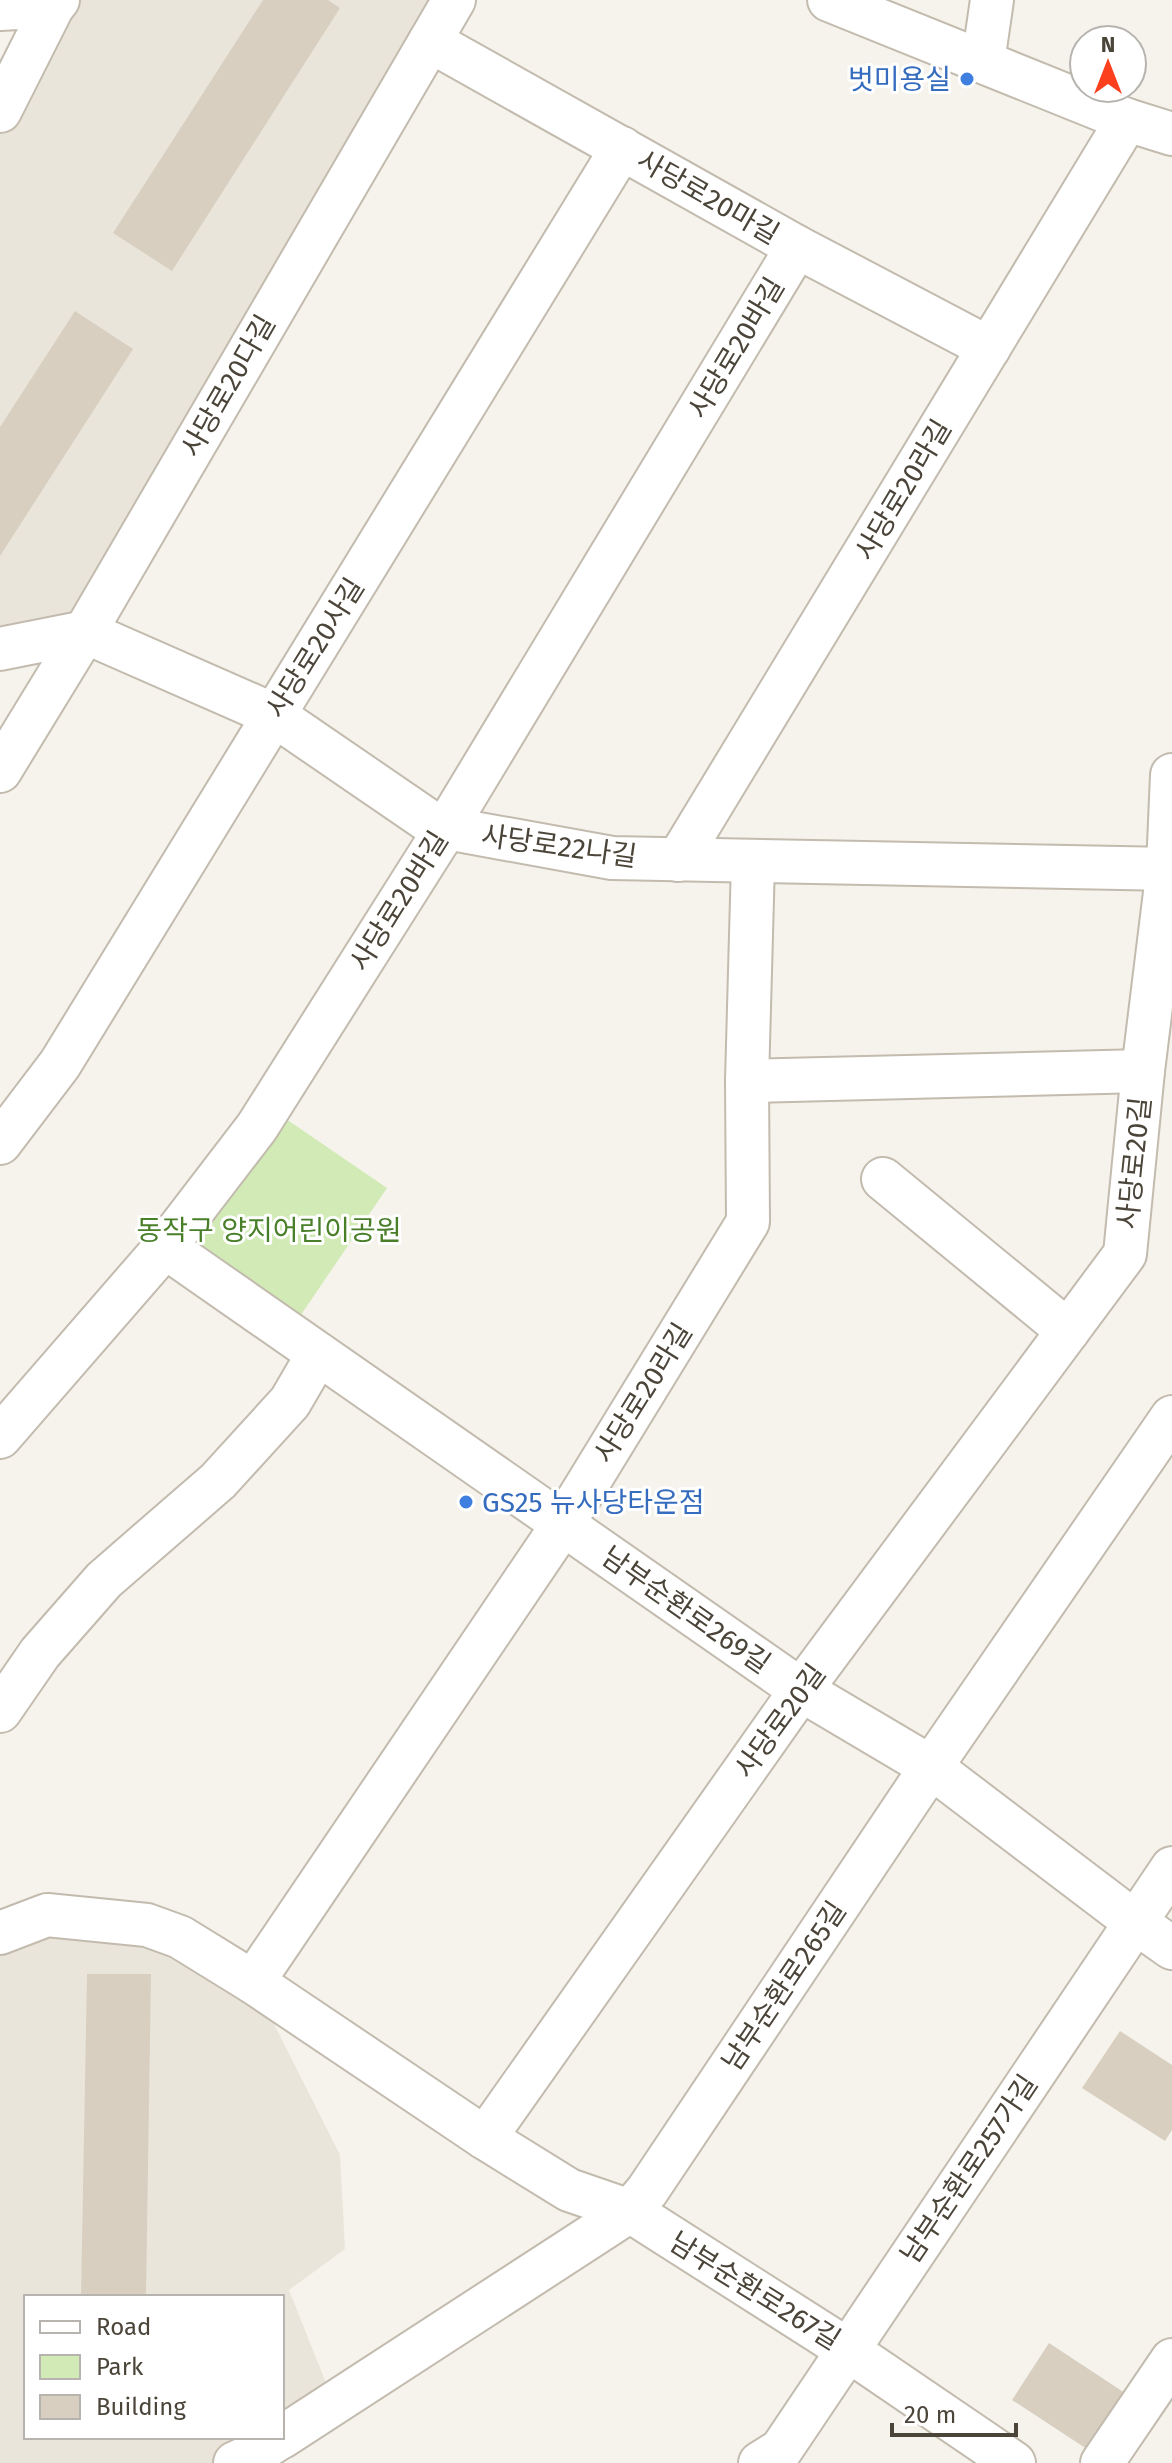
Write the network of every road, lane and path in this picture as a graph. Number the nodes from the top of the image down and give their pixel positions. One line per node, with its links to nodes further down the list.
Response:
1 (454, 0): 6 (street, 사당로20다길)
2 (829, 0): 7 (street)
3 (992, 0): 7 (street)
4 (56, 3): 5 (street); 8 (street)
5 (0, 9)
6 (430, 41): 11 (street, 사당로20마길); 14 (street, 사당로20다길)
7 (983, 62): 9 (street)
8 (0, 111)
9 (1127, 120): 10 (street); 13 (street, 사당로20라길)
10 (1172, 134)
11 (622, 148): 12 (street, 사당로20마길); 16 (street, 사당로20사길)
12 (797, 247): 13 (street, 사당로20마길); 19 (street, 사당로20바길)
13 (989, 348): 20 (street, 사당로20라길)
14 (85, 632): 15 (street); 16 (street, 사당로22나길); 17 (street, 사당로20다길)
15 (0, 649)
16 (274, 715): 19 (street, 사당로22나길); 25 (street, 사당로20사길)
17 (0, 771)
18 (1172, 775): 22 (street, 사당로20길)
19 (446, 828): 20 (street, 사당로22나길); 27 (street, 사당로20바길)
20 (678, 860): 21 (street, 사당로22나길)
21 (753, 862): 22 (street, 사당로22나길); 24 (street, 사당로20라길)
22 (1170, 868): 23 (street, 사당로20길)
23 (1143, 1071): 24 (street); 28 (street, 사당로20길)
24 (747, 1081): 32 (street, 사당로20라길)
25 (0, 1143)
26 (883, 1179): 28 (street)
27 (165, 1247): 29 (street, 남부순환로269길); 31 (street, 사당로20바길)
28 (1068, 1331): 33 (street, 사당로20길)
29 (318, 1354): 32 (street, 남부순환로269길); 34 (street)
30 (1172, 1417): 35 (street, 남부순환로265길)
31 (0, 1437)
32 (563, 1524): 33 (street, 남부순환로269길); 40 (street, 사당로20라길)
33 (801, 1690): 35 (street, 남부순환로269길); 41 (street, 사당로20길)
34 (0, 1711)
35 (931, 1767): 37 (street, 남부순환로269길); 42 (street, 남부순환로265길)
36 (1172, 1868): 37 (street, 남부순환로257가길)
37 (1135, 1922): 39 (street, 남부순환로269길); 43 (street, 남부순환로257가길)
38 (0, 1933): 40 (street)
39 (1172, 1948)
40 (253, 1982): 41 (street)
41 (485, 2138): 42 (street, 남부순환로267길)
42 (630, 2211): 43 (street, 남부순환로267길); 45 (street, 남부순환로265길)
43 (848, 2350): 48 (street, 남부순환로257가길); 49 (street, 남부순환로267길)
44 (1172, 2360): 50 (street)
45 (284, 2436)
46 (279, 2439): 47 (street, 남부순환로265길)
47 (235, 2463)
48 (760, 2463)
49 (1014, 2463)
50 (1102, 2463)

